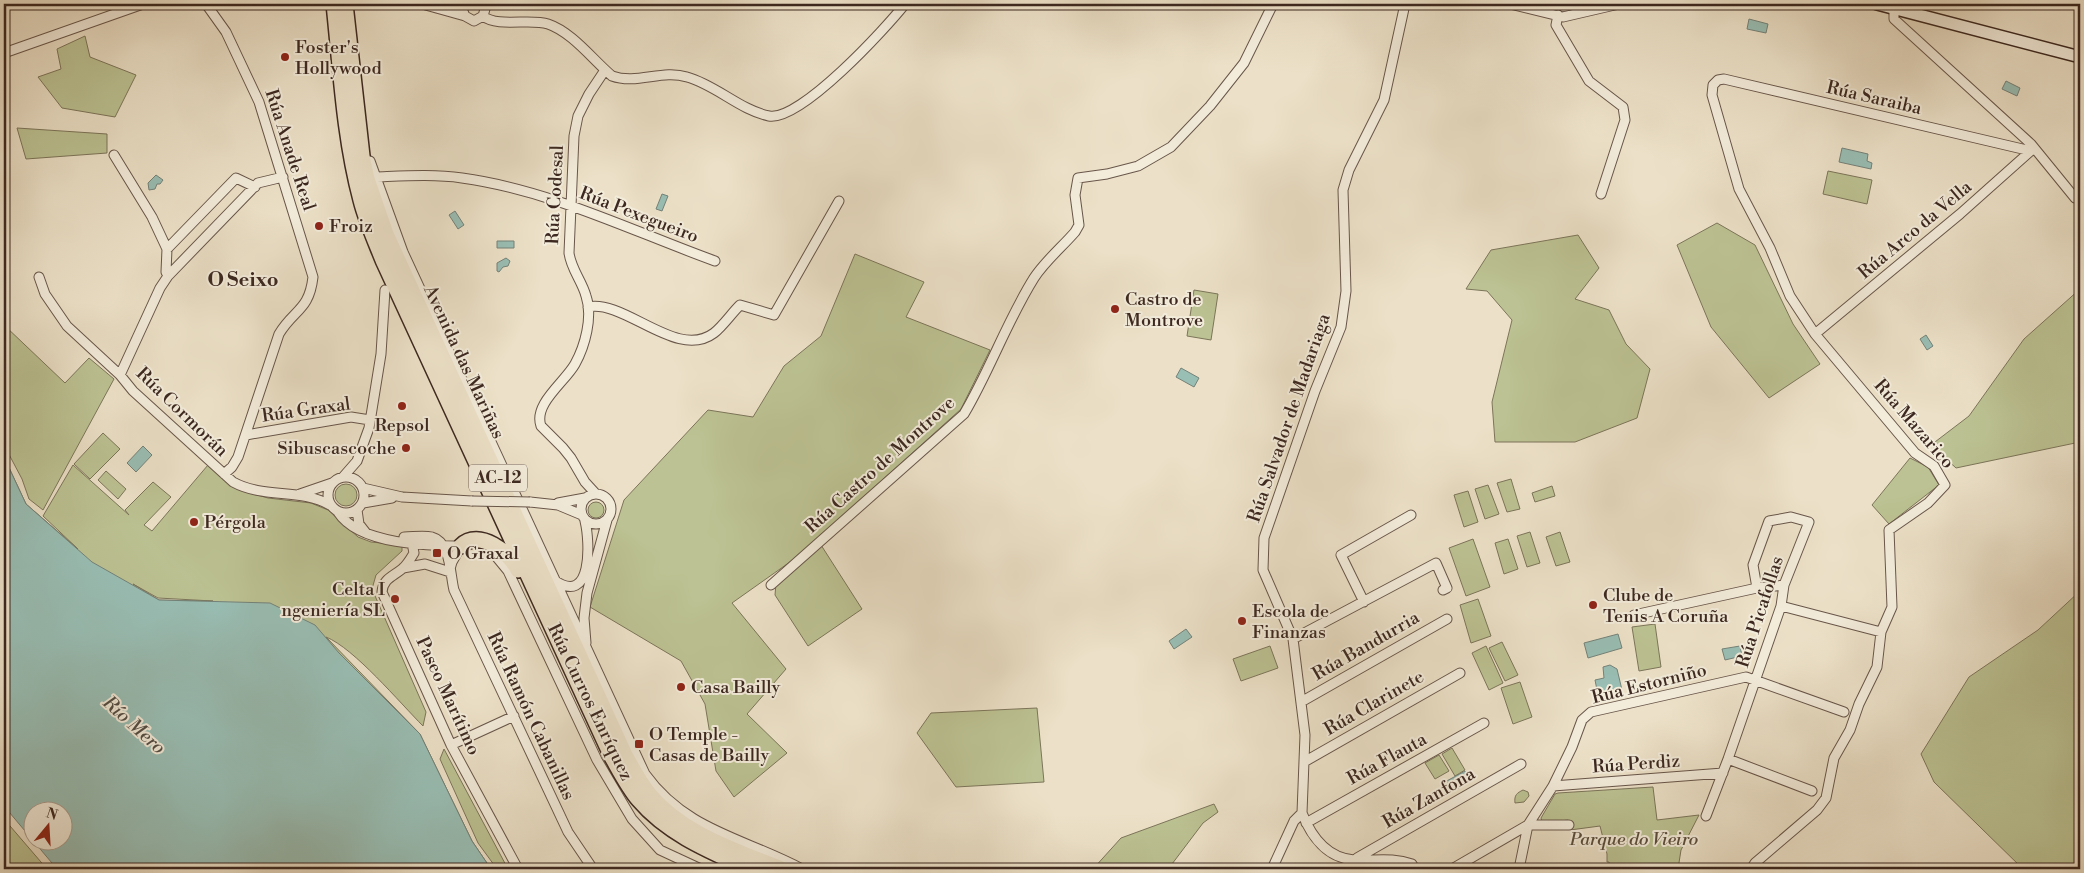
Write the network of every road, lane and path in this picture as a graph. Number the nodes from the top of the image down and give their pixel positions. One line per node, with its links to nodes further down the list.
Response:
1 (143, 4): 20 (street)
2 (206, 4): 28 (street, Rúa Anade Real)
3 (334, 4): 27 (highway, Avenida das Mariñas / AC-12)
4 (345, 4): 24 (highway, Avenida das Mariñas / AC-12)
5 (352, 4): 24 (highway)
6 (422, 4): 16 (street)
7 (464, 4): 16 (street); 17 (street)
8 (484, 4): 18 (street)
9 (905, 4): 22 (street)
10 (1273, 4): 71 (street, Rúa Castro de Montrove)
11 (1405, 4): 79 (street, Rúa Salvador de Madariaga)
12 (1510, 4): 19 (street)
13 (1877, 4): 15 (street)
14 (1612, 5): 19 (street)
15 (1894, 8): 21 (street); 25 (street)
16 (446, 12): 17 (street)
17 (464, 16): 18 (street)
18 (483, 16): 22 (street)
19 (1558, 16): 31 (street)
20 (4, 53)
21 (2080, 57)
22 (604, 70): 34 (street, Rúa Codesal)
23 (1713, 85): 25 (street, Rúa Saraiba); 41 (street, Rúa Mazarico)
24 (356, 104): 29 (street); 105 (highway, Avenida das Mariñas / AC-12)
25 (2032, 149): 32 (street); 41 (street, Rúa Arco da Vella)
26 (114, 155): 35 (street)
27 (355, 174): 39 (highway); 81 (highway, Avenida das Mariñas / AC-12)
28 (283, 177): 30 (street, Rúa Cormorán); 44 (street, Rúa Anade Real)
29 (375, 177): 34 (street, Rúa Pexegueiro); 69 (street)
30 (255, 187): 35 (street); 37 (street, Rúa Cormorán)
31 (1601, 194)
32 (2075, 198)
33 (839, 202): 40 (street)
34 (572, 206): 36 (street, Rúa Pexegueiro); 40 (street, Rúa Codesal)
35 (167, 248): 37 (street)
36 (715, 261)
37 (168, 276): 42 (street, Rúa Cormorán)
38 (38, 277): 42 (street)
39 (385, 290): 43 (street, Rúa Graxal)
40 (588, 308): 47 (street, Rúa Codesal)
41 (1815, 334): 78 (street, Rúa Mazarico)
42 (120, 374): 46 (street, Rúa Cormorán)
43 (370, 420): 44 (street, Rúa Graxal); 45 (street, Rúa Graxal)
44 (246, 435): 46 (street, Rúa Anade Real)
45 (361, 453): 48 (street, Rúa Graxal); 50 (street, Rúa Graxal)
46 (224, 474): 51 (street, Rúa Cormorán)
47 (581, 475): 52 (street, Rúa Codesal); 54 (street)
48 (343, 477): 49 (street); 50 (street)
49 (332, 482): 51 (street, Rúa Cormorán); 56 (street)
50 (361, 485): 53 (street); 57 (street)
51 (297, 494): 56 (street, Rúa Cormorán)
52 (596, 494): 54 (street); 61 (street)
53 (402, 497): 55 (street, bridge); 57 (street)
54 (583, 500): 55 (street); 60 (street)
55 (550, 504): 60 (street)
56 (330, 505): 58 (street)
57 (360, 506): 58 (street); 62 (street)
58 (338, 512): 62 (street)
59 (1411, 515): 74 (street)
60 (583, 518): 61 (street); 69 (street)
61 (607, 520): 80 (street)
62 (368, 534): 63 (street)
63 (386, 539): 64 (street, Rúa Curros Enríquez); 65 (street)
64 (412, 543): 65 (street, Rúa Curros Enríquez); 67 (street, Paseo Marítimo)
65 (444, 546): 66 (street, Rúa Curros Enríquez); 68 (street, Rúa Ramón Cabanillas)
66 (461, 546): 68 (street); 81 (highway); 101 (street, Rúa Curros Enríquez)
67 (403, 568): 68 (street); 88 (street, Paseo Marítimo)
68 (450, 572): 86 (street, Rúa Ramón Cabanillas)
69 (554, 580): 80 (street)
70 (1784, 585): 72 (street); 72 (street, Rúa Picafollas); 75 (street, Rúa Picafollas)
71 (770, 586)
72 (1757, 588): 76 (street)
73 (1443, 590): 74 (street)
74 (1364, 602): 79 (street)
75 (1781, 606): 78 (street); 83 (street, Rúa Picafollas)
76 (1634, 615)
77 (1447, 619): 84 (street, Rúa Bandurria)
78 (1881, 632): 111 (street, Rúa Mazarico)
79 (1294, 639): 84 (street, Rúa Salvador de Madariaga)
80 (593, 665): 106 (street)
81 (573, 672): 104 (highway, Avenida das Mariñas / AC-12)
82 (1460, 673): 90 (street, Rúa Clarinete)
83 (1755, 681): 85 (street, Rúa Estorniño); 89 (street, Rúa Picafollas); 93 (street, Rúa Estorniño)
84 (1301, 702): 90 (street, Rúa Salvador de Madariaga)
85 (1844, 712)
86 (514, 716): 88 (street); 103 (street, Rúa Ramón Cabanillas)
87 (1484, 723): 97 (street, Rúa Flauta)
88 (452, 745): 102 (street, Paseo Marítimo)
89 (1728, 759): 92 (street, Rúa Picafollas); 94 (street)
90 (1304, 762): 95 (street, Rúa Salvador de Madariaga)
91 (1521, 764): 100 (street, Rúa Zanfona)
92 (1723, 774): 93 (street, Rúa Perdiz); 96 (street, Rúa Picafollas)
93 (1553, 786): 98 (street)
94 (1812, 791)
95 (1302, 813): 97 (street); 107 (street)
96 (1706, 816)
97 (1306, 823): 100 (street)
98 (1528, 825): 99 (street); 109 (street); 110 (street)
99 (1569, 825)
100 (1354, 860): 108 (street)
101 (696, 868)
102 (518, 869)
103 (593, 869)
104 (750, 869)
105 (781, 869)
106 (802, 869)
107 (1272, 869)
108 (1415, 869)
109 (1452, 869)
110 (1519, 869)
111 (1751, 869)

